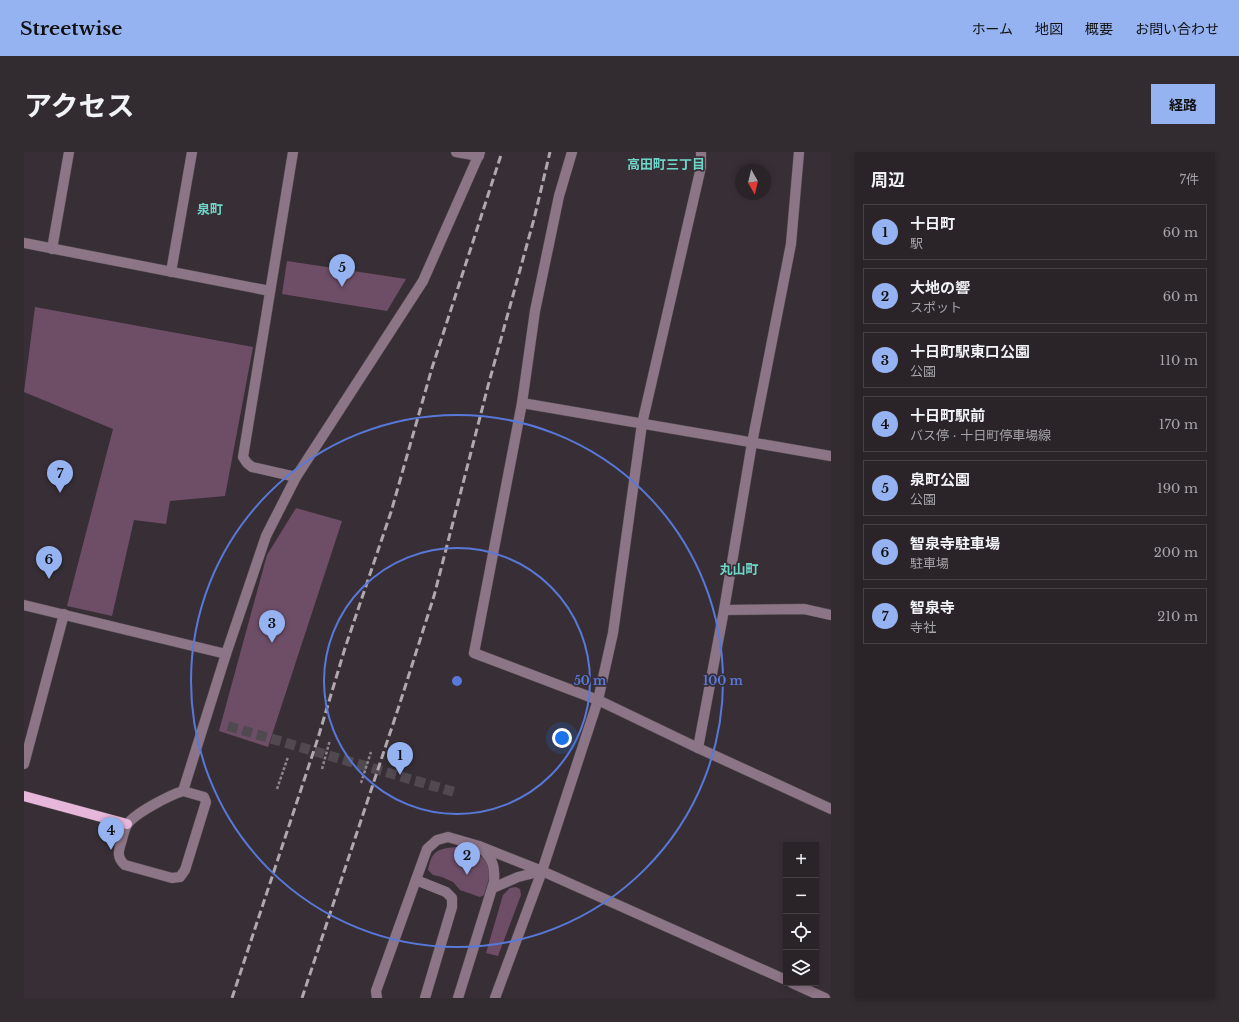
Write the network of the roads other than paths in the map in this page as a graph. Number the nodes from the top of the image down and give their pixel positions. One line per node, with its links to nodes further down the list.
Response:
1 (69, 152): 10 (street)
2 (192, 152): 11 (street)
3 (293, 152): 12 (street)
4 (456, 152): 8 (street)
5 (572, 152): 13 (street)
6 (701, 152): 14 (street)
7 (799, 152): 15 (street)
8 (479, 154): 17 (street)
9 (24, 243): 10 (street)
10 (52, 249): 11 (street)
11 (171, 272): 12 (street)
12 (270, 291): 17 (street)
13 (522, 403): 14 (street); 23 (street)
14 (642, 424): 15 (street); 23 (street)
15 (752, 443): 16 (street); 19 (street)
16 (831, 456)
17 (296, 477): 22 (street)
18 (24, 604): 20 (street)
19 (724, 610): 21 (street); 24 (street)
20 (64, 614): 22 (street); 25 (street)
21 (831, 615)
22 (226, 654): 26 (street)
23 (598, 700): 24 (street); 31 (street)
24 (698, 748): 28 (street)
25 (24, 764)
26 (182, 791): 29 (street); 29 (street)
27 (24, 796): 29 (main road)
28 (831, 809)
29 (127, 824)
30 (479, 846): 31 (street); 32 (street); 33 (street)
31 (542, 871): 33 (street); 34 (street); 39 (street)
32 (416, 880): 36 (street); 37 (street)
33 (493, 888): 38 (street)
34 (783, 979)
35 (799, 986): 40 (street)
36 (377, 998)
37 (425, 998)
38 (458, 998)
39 (495, 998)
40 (825, 998)

